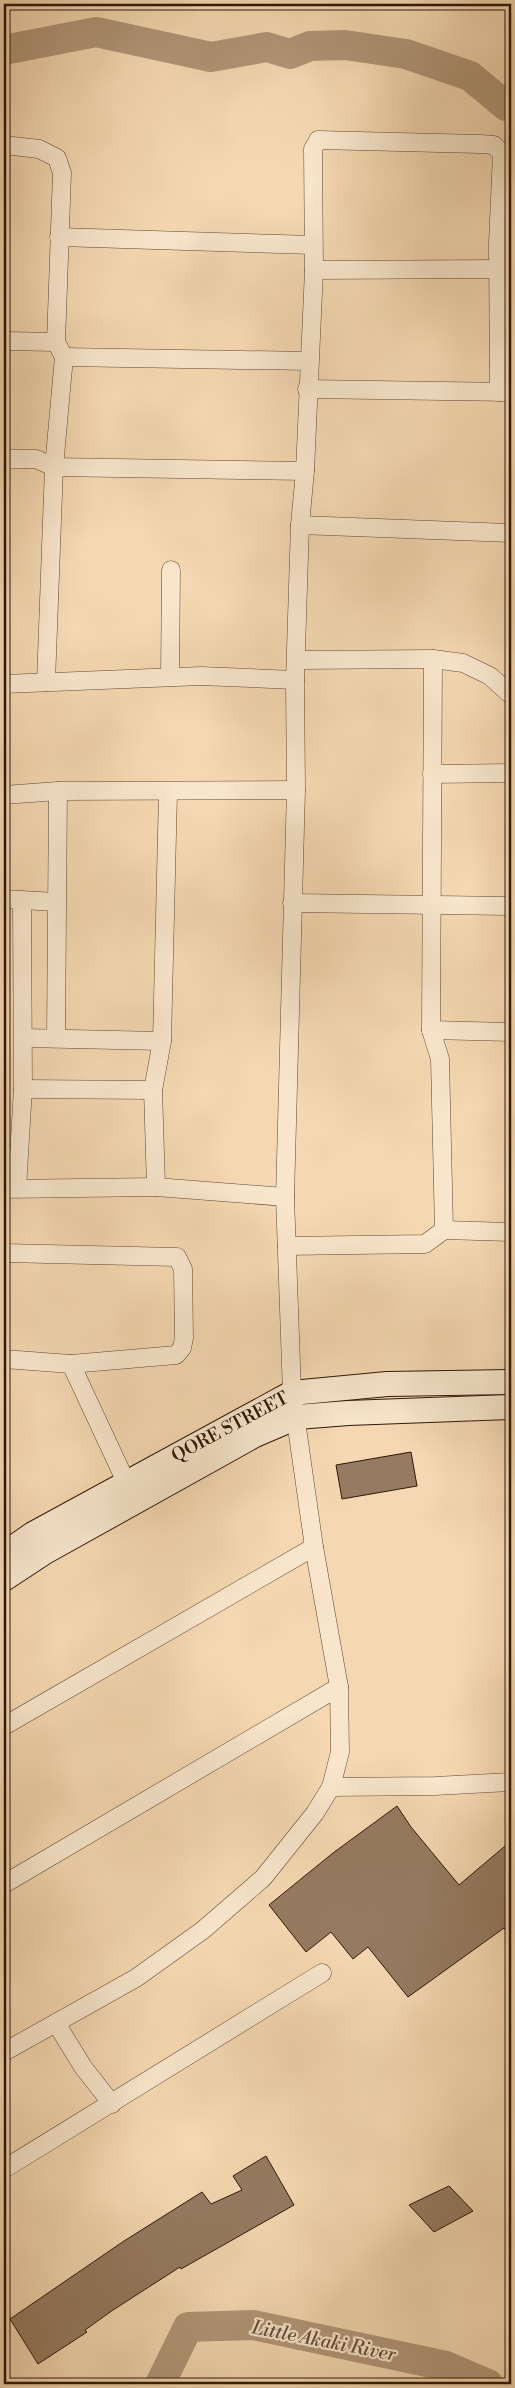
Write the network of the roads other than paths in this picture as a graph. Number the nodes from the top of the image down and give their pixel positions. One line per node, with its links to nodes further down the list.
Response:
1 (4, 145): 2 (street)
2 (59, 237): 4 (street); 8 (street)
3 (505, 243): 4 (street); 5 (street)
4 (313, 245): 6 (street)
5 (498, 269): 6 (street); 11 (street)
6 (314, 270): 9 (street)
7 (4, 341): 8 (street)
8 (60, 349): 9 (street); 13 (street)
9 (309, 360): 10 (street)
10 (307, 389): 11 (street); 14 (street)
11 (505, 392)
12 (4, 459): 13 (street)
13 (54, 467): 14 (street); 22 (street)
14 (305, 471): 15 (street)
15 (300, 525): 16 (street); 19 (street)
16 (511, 533)
17 (171, 570): 20 (street)
18 (433, 659): 19 (street); 24 (street); 26 (street)
19 (297, 660): 21 (street)
20 (170, 677): 21 (street); 22 (street)
21 (295, 680): 27 (street)
22 (46, 682): 23 (street)
23 (4, 684)
24 (511, 695)
25 (511, 772): 26 (street)
26 (432, 774): 35 (street)
27 (296, 790): 29 (street); 34 (street)
28 (58, 791): 29 (street); 30 (street); 33 (street)
29 (168, 792): 41 (street)
30 (4, 795)
31 (4, 899): 32 (street)
32 (22, 900): 33 (street); 40 (street)
33 (56, 902): 39 (street)
34 (292, 903): 35 (street); 46 (street)
35 (432, 904): 36 (street); 37 (street)
36 (511, 906)
37 (431, 1030): 38 (street); 47 (street)
38 (511, 1032)
39 (56, 1037): 40 (street); 41 (street)
40 (24, 1038): 42 (street)
41 (162, 1041): 43 (street)
42 (23, 1089): 43 (street); 44 (street)
43 (153, 1090): 45 (street)
44 (10, 1188): 45 (street)
45 (156, 1188): 46 (street)
46 (285, 1197): 49 (street)
47 (444, 1230): 48 (street); 49 (street)
48 (511, 1232)
49 (287, 1246): 54 (street)
50 (4, 1253): 52 (street)
51 (4, 1359): 52 (street)
52 (71, 1364): 57 (street)
53 (511, 1382): 54 (street, QORE STREET)
54 (292, 1392): 56 (street); 57 (street, QORE STREET)
55 (511, 1407): 56 (street, QORE STREET)
56 (297, 1418): 58 (street); 60 (street, QORE STREET)
57 (126, 1482): 59 (street, QORE STREET)
58 (314, 1546): 61 (street); 62 (street)
59 (4, 1554)
60 (4, 1580)
61 (339, 1687): 64 (street); 65 (street)
62 (4, 1726)
63 (511, 1782): 64 (street)
64 (331, 1787): 67 (street)
65 (4, 1884)
66 (322, 1973): 69 (street)
67 (56, 2023): 68 (street); 69 (street)
68 (4, 2052)
69 (112, 2104): 70 (street)
70 (4, 2169)

